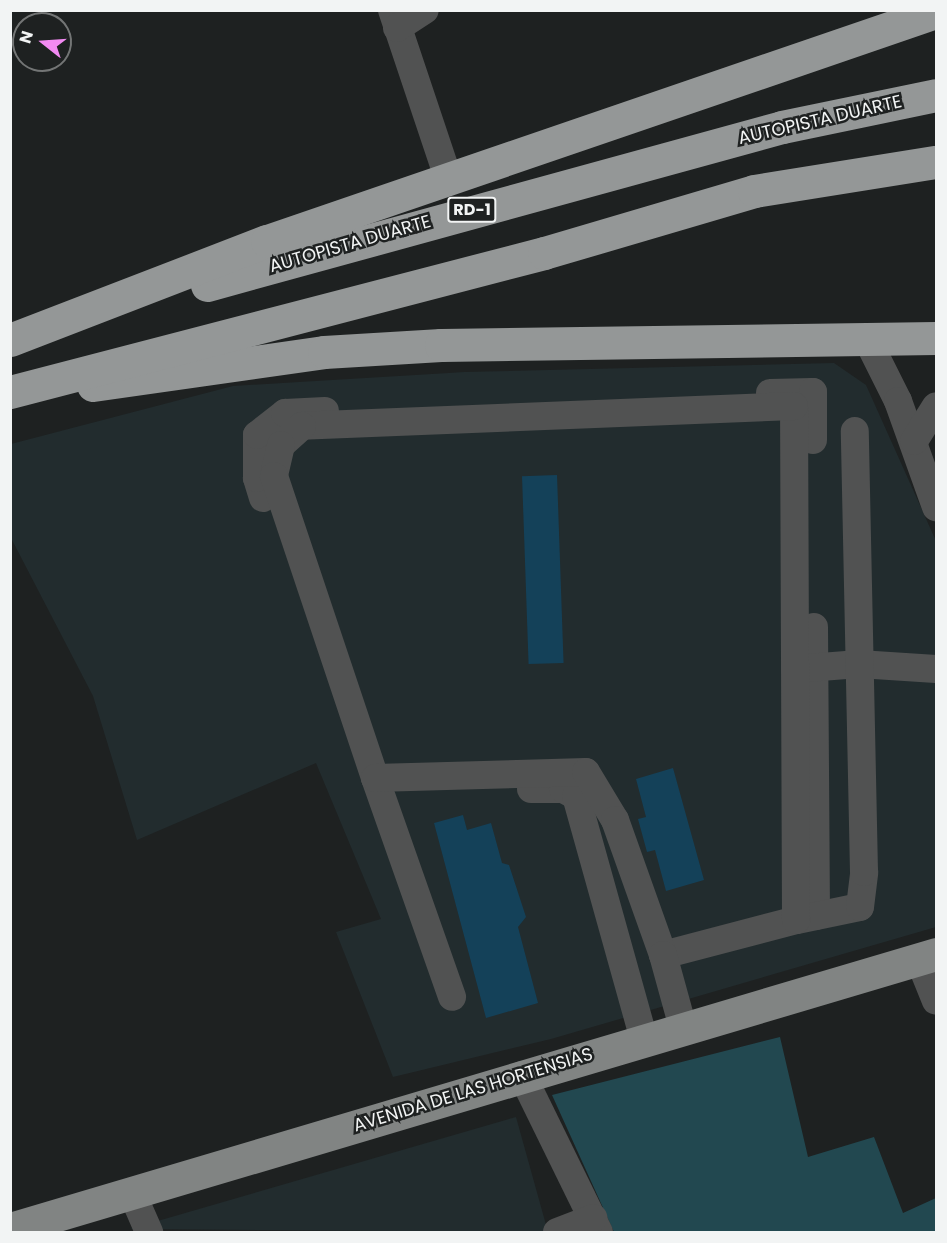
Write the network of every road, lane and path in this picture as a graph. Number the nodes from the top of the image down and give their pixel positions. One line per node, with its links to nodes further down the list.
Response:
1 (425, 10): 3 (street)
2 (936, 12): 6 (highway)
3 (395, 19): 6 (street)
4 (936, 96): 9 (highway, AUTOPISTA DUARTE / RD-1)
5 (936, 162): 10 (highway)
6 (449, 180): 9 (highway)
7 (936, 338): 8 (highway)
8 (867, 339): 10 (highway); 13 (street)
9 (10, 340)
10 (10, 393)
11 (936, 406): 13 (street)
12 (855, 431): 15 (street)
13 (914, 441): 14 (street)
14 (936, 507)
15 (859, 664): 16 (street); 17 (street); 19 (street)
16 (804, 669): 18 (street); 19 (street)
17 (936, 669)
18 (378, 786): 20 (street); 22 (street); 25 (street)
19 (806, 918): 20 (street)
20 (663, 955): 24 (street)
21 (928, 957): 23 (street); 24 (main road, AVENIDA DE LAS HORTENSIAS)
22 (452, 997)
23 (936, 1001)
24 (684, 1031): 25 (main road, AVENIDA DE LAS HORTENSIAS)
25 (644, 1040): 26 (main road, AVENIDA DE LAS HORTENSIAS)
26 (522, 1075): 27 (main road, AVENIDA DE LAS HORTENSIAS); 28 (street)
27 (132, 1193): 29 (main road, AVENIDA DE LAS HORTENSIAS); 30 (street)
28 (596, 1225): 31 (street)
29 (10, 1229)
30 (149, 1233)
31 (557, 1233)

